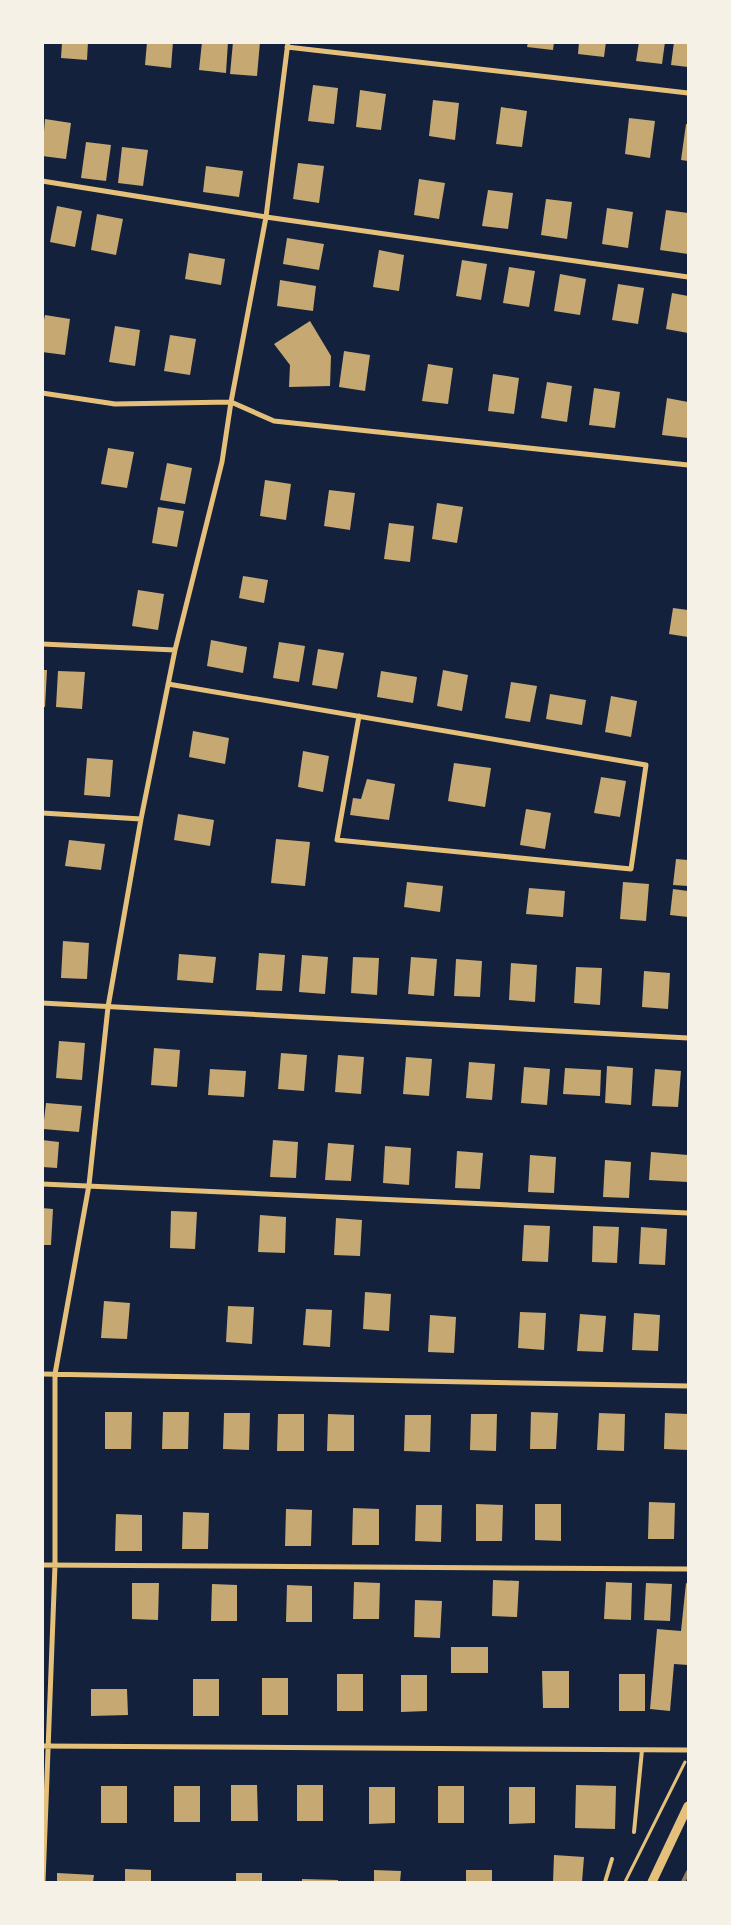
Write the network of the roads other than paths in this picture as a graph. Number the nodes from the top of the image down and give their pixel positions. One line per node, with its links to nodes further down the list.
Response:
1 (287, 45): 2 (street); 4 (street)
2 (688, 93)
3 (42, 181): 4 (street)
4 (266, 217): 5 (street); 7 (street)
5 (688, 277)
6 (42, 393): 7 (street)
7 (231, 402): 8 (street); 10 (street)
8 (688, 466)
9 (42, 644): 10 (street)
10 (175, 650): 11 (street)
11 (168, 684): 12 (street); 14 (street)
12 (359, 716): 12 (street)
13 (42, 813): 14 (street)
14 (141, 819): 16 (street)
15 (42, 1003): 16 (street)
16 (108, 1007): 17 (street); 19 (street)
17 (688, 1038)
18 (42, 1184): 19 (street)
19 (89, 1185): 20 (street); 22 (street)
20 (688, 1212)
21 (42, 1374): 22 (street)
22 (55, 1374): 23 (street); 25 (street)
23 (688, 1386)
24 (42, 1565): 25 (street)
25 (55, 1565): 26 (street); 27 (street)
26 (688, 1569)
27 (45, 1746): 28 (street); 33 (street)
28 (642, 1750): 29 (street); 31 (lane)
29 (688, 1752)
30 (688, 1806): 35 (street)
31 (634, 1832)
32 (612, 1859): 34 (lane)
33 (42, 1882)
34 (606, 1882)
35 (652, 1882)

